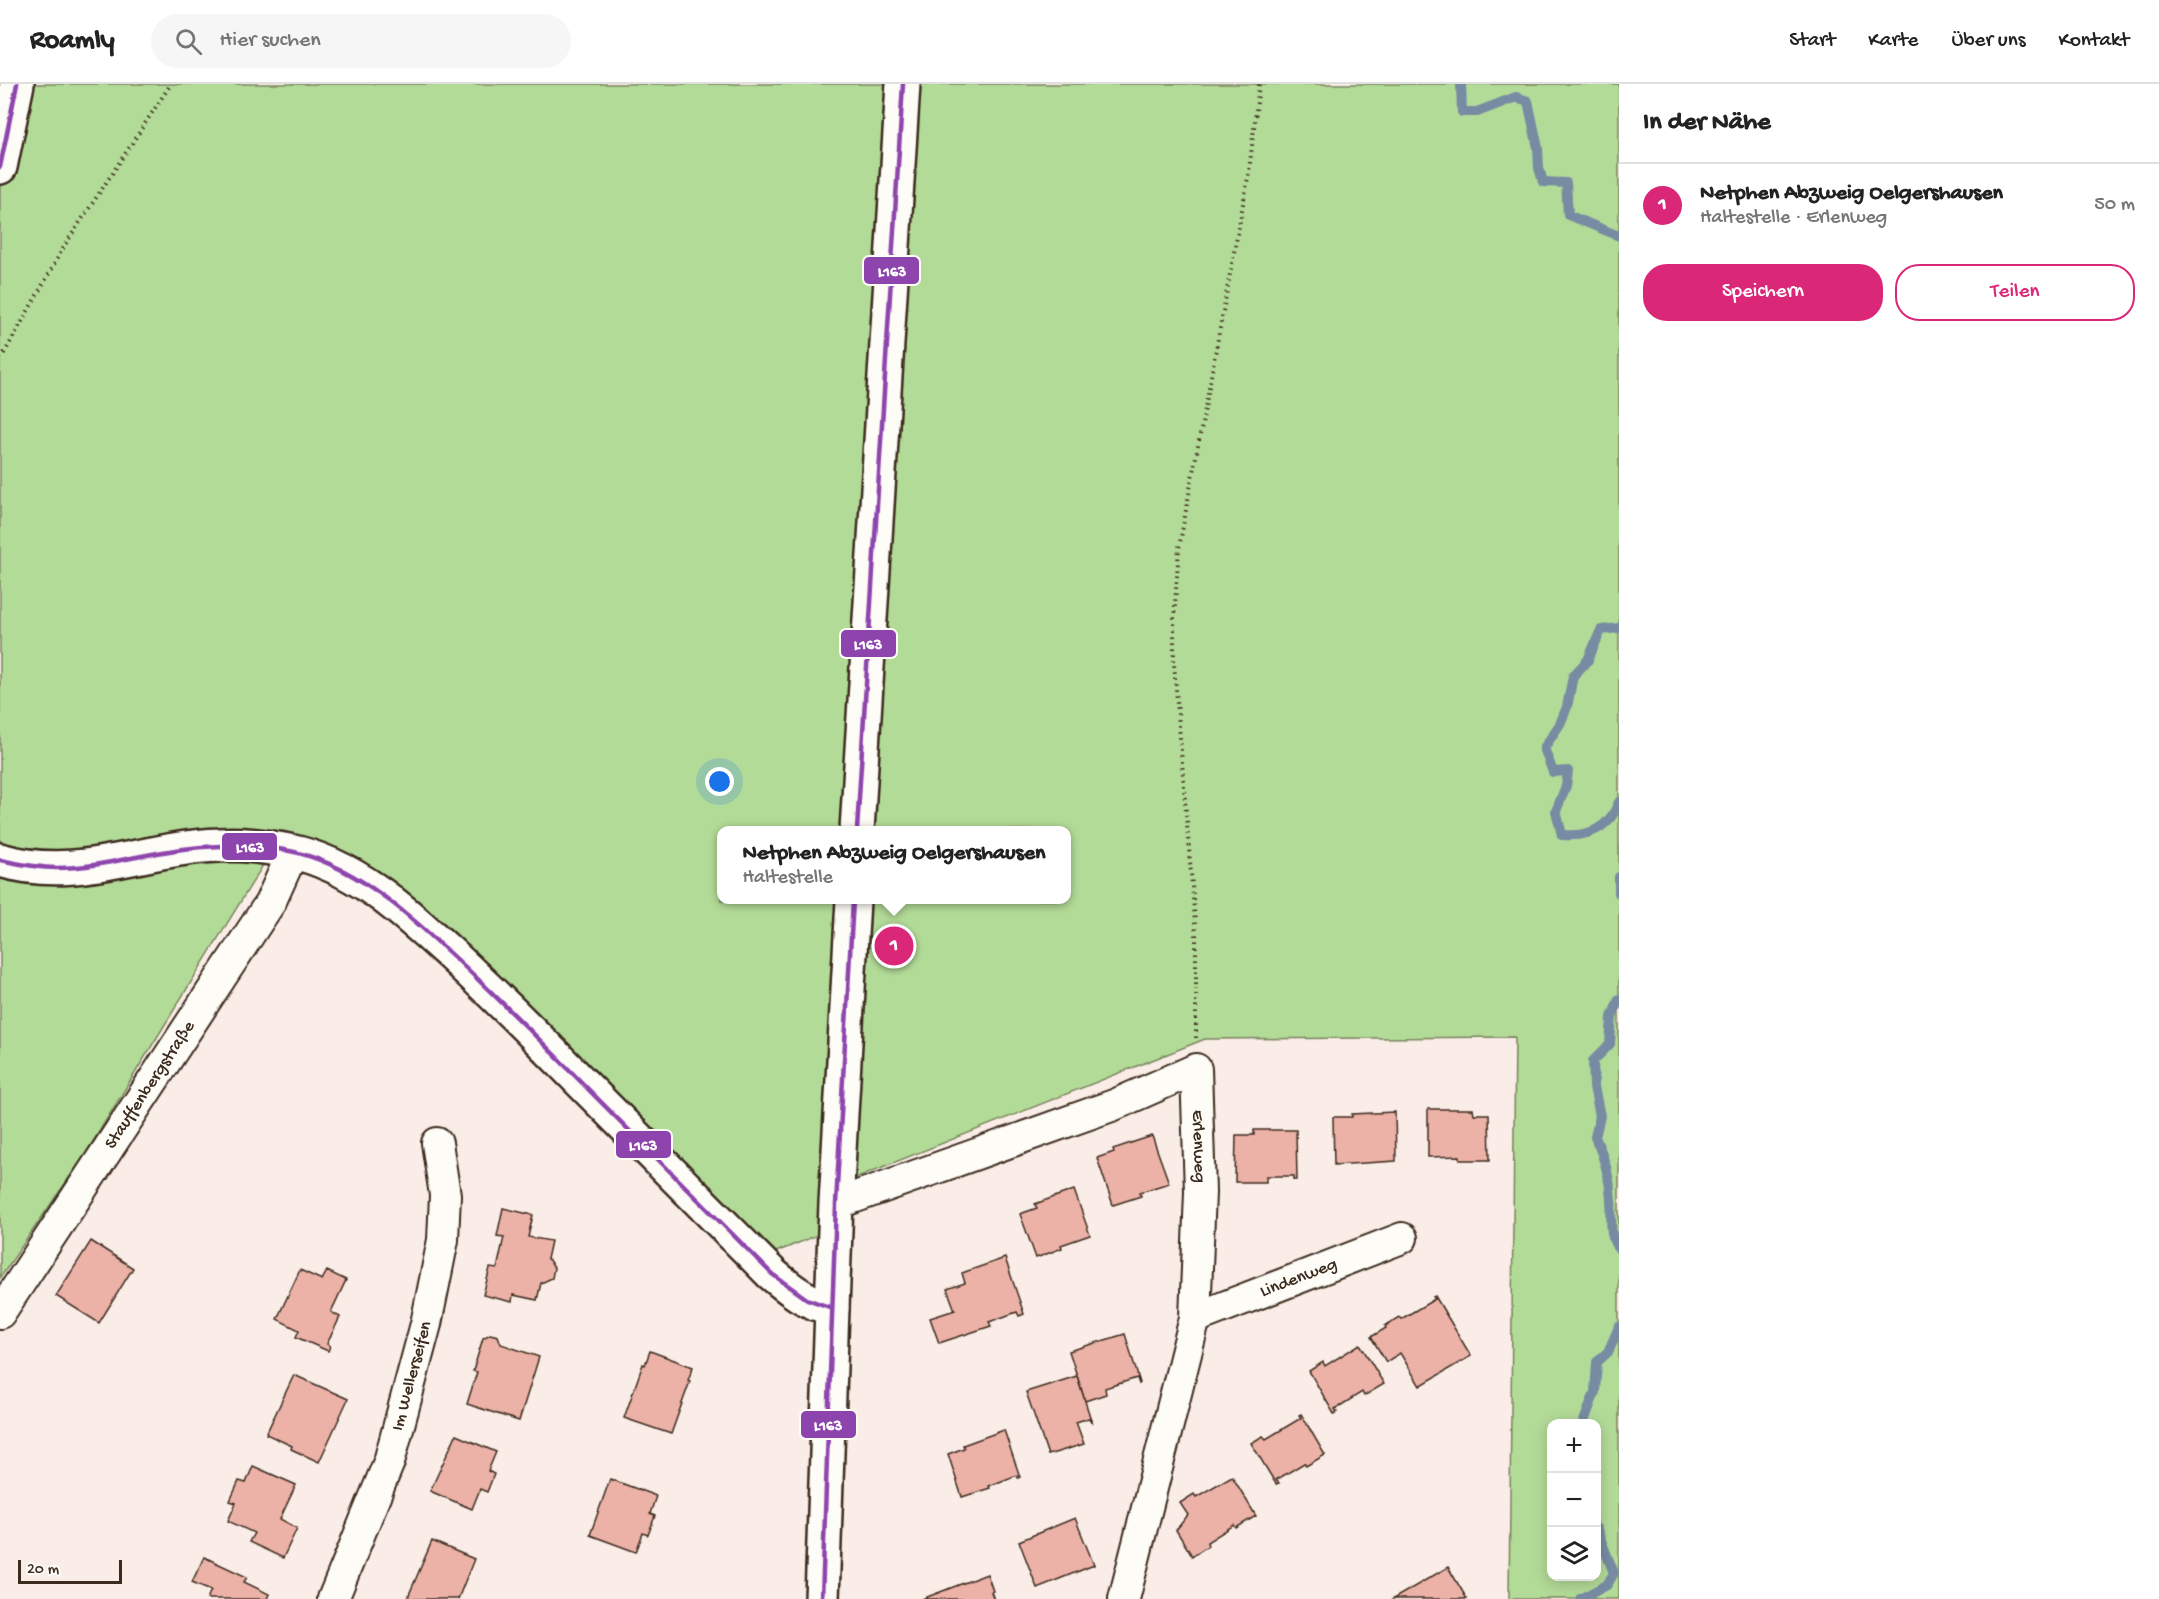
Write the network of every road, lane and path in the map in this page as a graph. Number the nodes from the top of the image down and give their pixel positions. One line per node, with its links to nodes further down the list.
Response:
1 (17, 84): 5 (main road)
2 (171, 84): 6 (path)
3 (903, 84): 7 (main road)
4 (1259, 84): 11 (path)
5 (0, 167)
6 (0, 358)
7 (858, 826)
8 (292, 852): 9 (main road); 15 (main road); 16 (street, Stauffenbergstraße)
9 (0, 860)
10 (853, 904): 13 (main road)
11 (1197, 1069): 13 (street); 17 (street, Erlenweg)
12 (437, 1143): 18 (street, Im Wellerseifen)
13 (836, 1204): 15 (main road)
14 (1402, 1238): 17 (street, Lindenweg)
15 (832, 1308): 19 (main road)
16 (0, 1313)
17 (1195, 1318): 20 (street, Erlenweg)
18 (333, 1599)
19 (822, 1599)
20 (1124, 1599)

